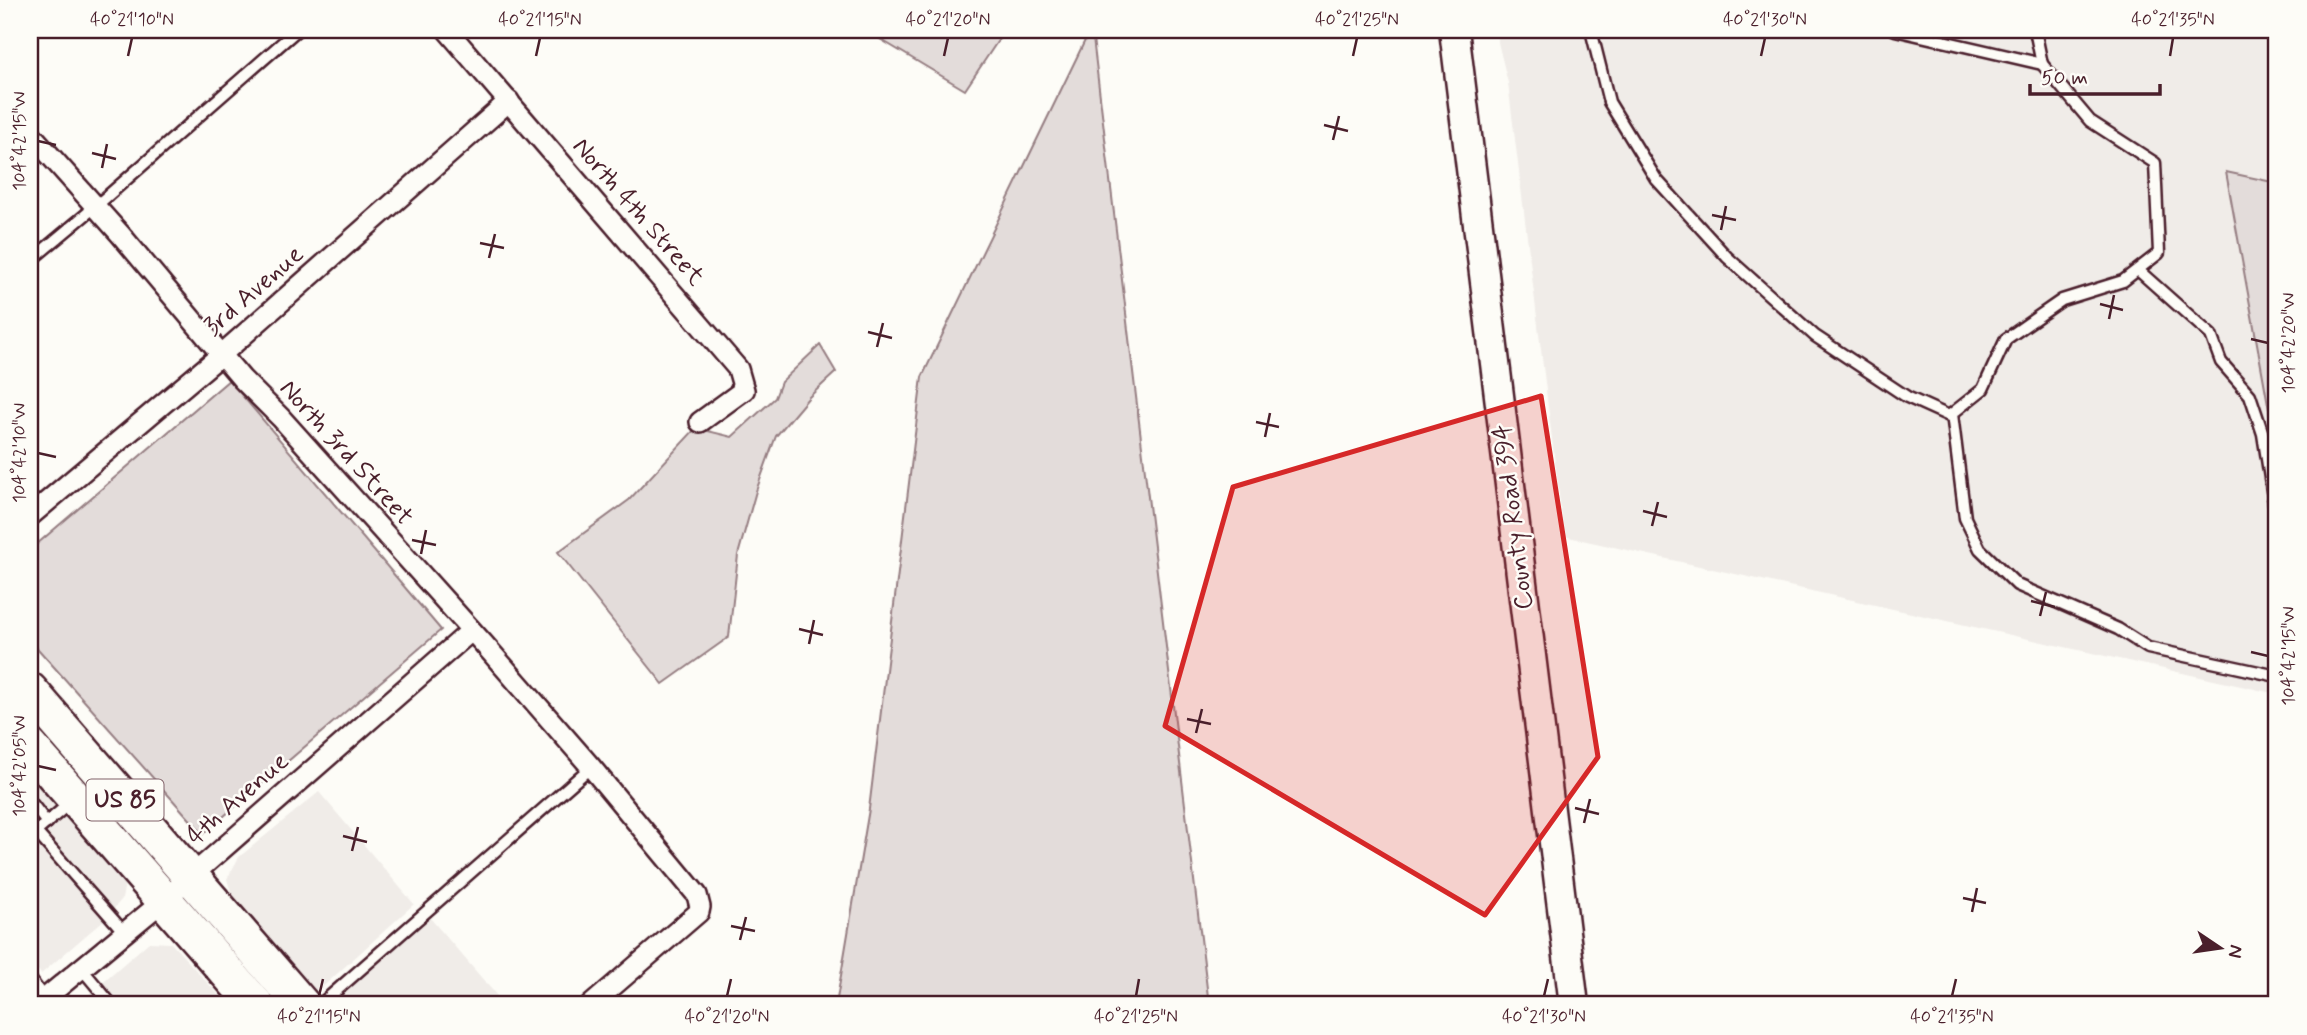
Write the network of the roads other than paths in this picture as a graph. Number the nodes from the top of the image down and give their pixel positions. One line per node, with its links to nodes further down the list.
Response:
1 (297, 30): 10 (lane)
2 (447, 30): 8 (street, North 4th Street)
3 (1454, 30): 38 (street, County Road 394)
4 (1591, 30): 14 (lane)
5 (1895, 30): 7 (lane)
6 (2035, 30): 7 (lane)
7 (2042, 64): 12 (lane)
8 (509, 101): 13 (street, 3rd Avenue); 15 (street, North 4th Street)
9 (30, 133): 10 (street, North 3rd Street)
10 (96, 206): 11 (lane); 13 (street, North 3rd Street)
11 (30, 261)
12 (2138, 270): 14 (lane); 17 (lane)
13 (222, 354): 16 (street, 3rd Avenue); 18 (street, North 3rd Street)
14 (1952, 414): 19 (lane)
15 (700, 422)
16 (30, 516)
17 (2277, 522)
18 (471, 631): 22 (street, North 3rd Street); 27 (street, 4th Avenue)
19 (2277, 676)
20 (30, 691): 27 (highway, US 85)
21 (30, 747): 23 (highway, US 85)
22 (591, 767): 36 (lane); 37 (street, North 3rd Street)
23 (75, 799): 25 (lane); 28 (highway, US 85)
24 (30, 800): 25 (lane)
25 (47, 823): 26 (lane)
26 (33, 835): 29 (lane)
27 (191, 875): 28 (street, 4th Avenue); 35 (highway, US 85)
28 (163, 901): 29 (street, 4th Avenue); 34 (highway, US 85)
29 (124, 932): 30 (street, 4th Avenue)
30 (82, 969): 32 (street, 4th Avenue); 33 (lane)
31 (30, 979): 32 (lane)
32 (44, 1003)
33 (112, 1005)
34 (256, 1005)
35 (302, 1005)
36 (320, 1005)
37 (591, 1005)
38 (1574, 1005)

